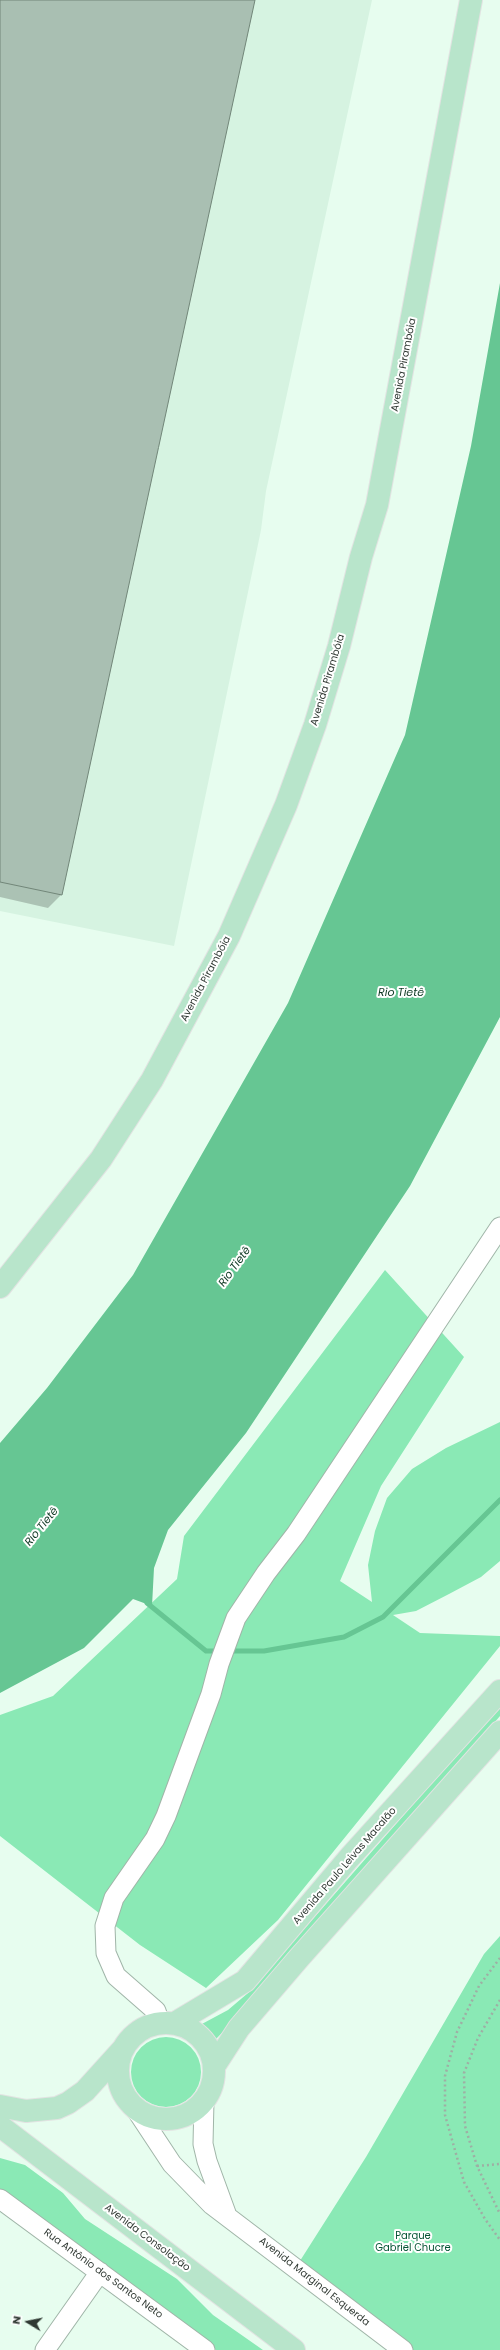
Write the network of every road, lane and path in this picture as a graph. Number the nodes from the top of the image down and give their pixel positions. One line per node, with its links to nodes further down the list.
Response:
1 (471, 0): 3 (main road, Avenida Pirambóia)
2 (500, 1226): 8 (street)
3 (0, 1286)
4 (500, 1692): 8 (main road, Avenida Paulo Leivas Macalão)
5 (500, 1732): 10 (main road)
6 (500, 1958): 20 (path)
7 (500, 2000): 16 (path)
8 (168, 2023): 9 (main road); 10 (main road)
9 (124, 2048): 12 (main road); 13 (main road)
10 (215, 2065): 11 (main road)
11 (204, 2101): 13 (main road); 18 (street)
12 (0, 2106)
13 (135, 2108): 18 (street, Avenida Marginal Esquerda)
14 (0, 2126): 24 (main road, Avenida Consolação)
15 (500, 2164): 16 (path)
16 (477, 2166): 19 (path)
17 (0, 2200): 21 (street, Rua Antônio dos Santos Neto)
18 (226, 2213): 25 (street, Avenida Marginal Esquerda)
19 (500, 2214)
20 (500, 2240)
21 (100, 2272): 22 (street); 23 (street, Rua Antônio dos Santos Neto)
22 (45, 2350)
23 (205, 2350)
24 (294, 2350)
25 (403, 2350)

